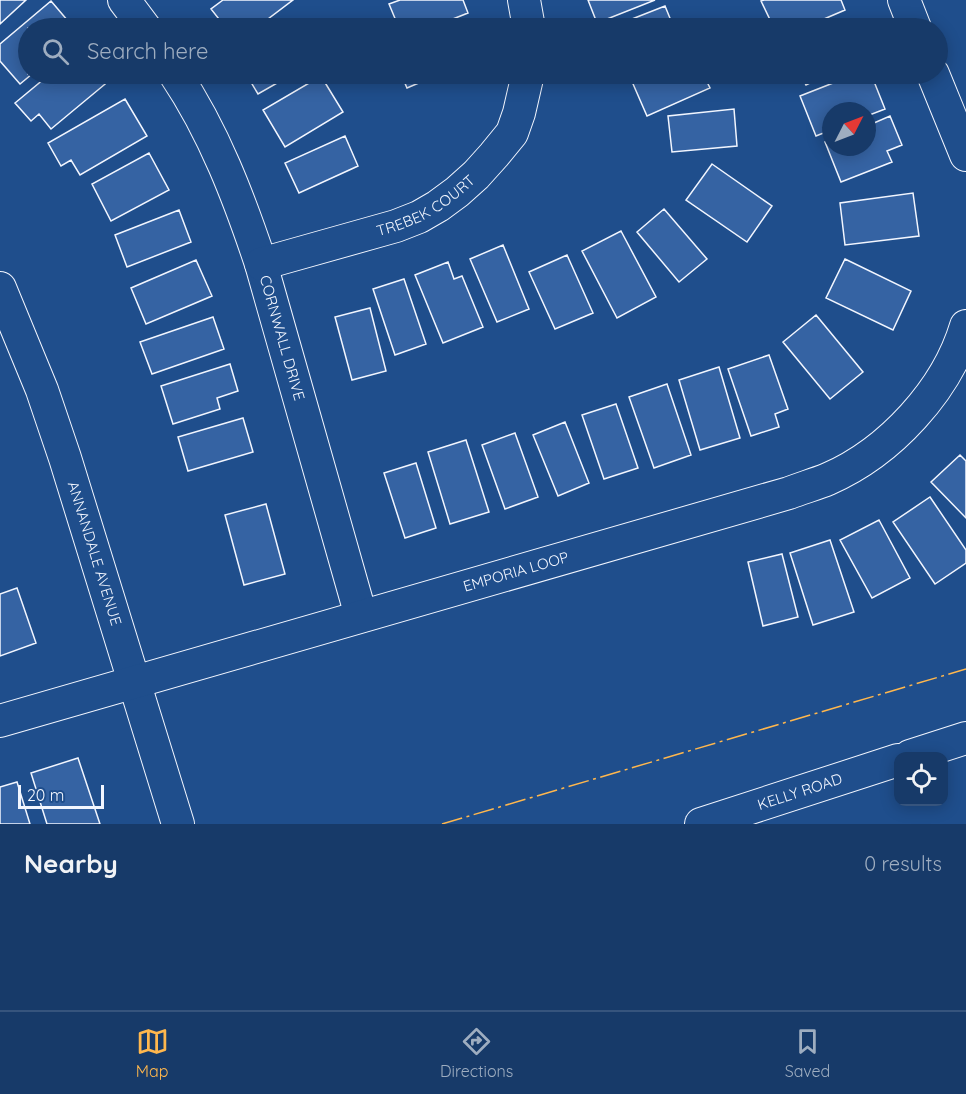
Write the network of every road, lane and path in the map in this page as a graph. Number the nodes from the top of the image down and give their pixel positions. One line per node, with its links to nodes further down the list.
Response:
1 (124, 0): 4 (street)
2 (524, 0): 5 (street)
3 (904, 0): 6 (street)
4 (138, 18)
5 (527, 18)
6 (911, 18)
7 (181, 84): 11 (street, CORNWALL DRIVE)
8 (526, 84): 11 (street, TREBEK COURT)
9 (937, 84): 10 (street)
10 (966, 155)
11 (261, 264): 15 (street, CORNWALL DRIVE)
12 (0, 288): 14 (street, ANNANDALE AVENUE)
13 (966, 326): 15 (street, EMPORIA LOOP)
14 (13, 353): 16 (street, ANNANDALE AVENUE)
15 (361, 616): 16 (street, EMPORIA LOOP)
16 (134, 682): 17 (street, EMPORIA LOOP); 21 (street, ANNANDALE AVENUE)
17 (0, 721)
18 (966, 738): 19 (street)
19 (922, 752)
20 (894, 761): 22 (street, KELLY ROAD)
21 (178, 824)
22 (701, 824)

